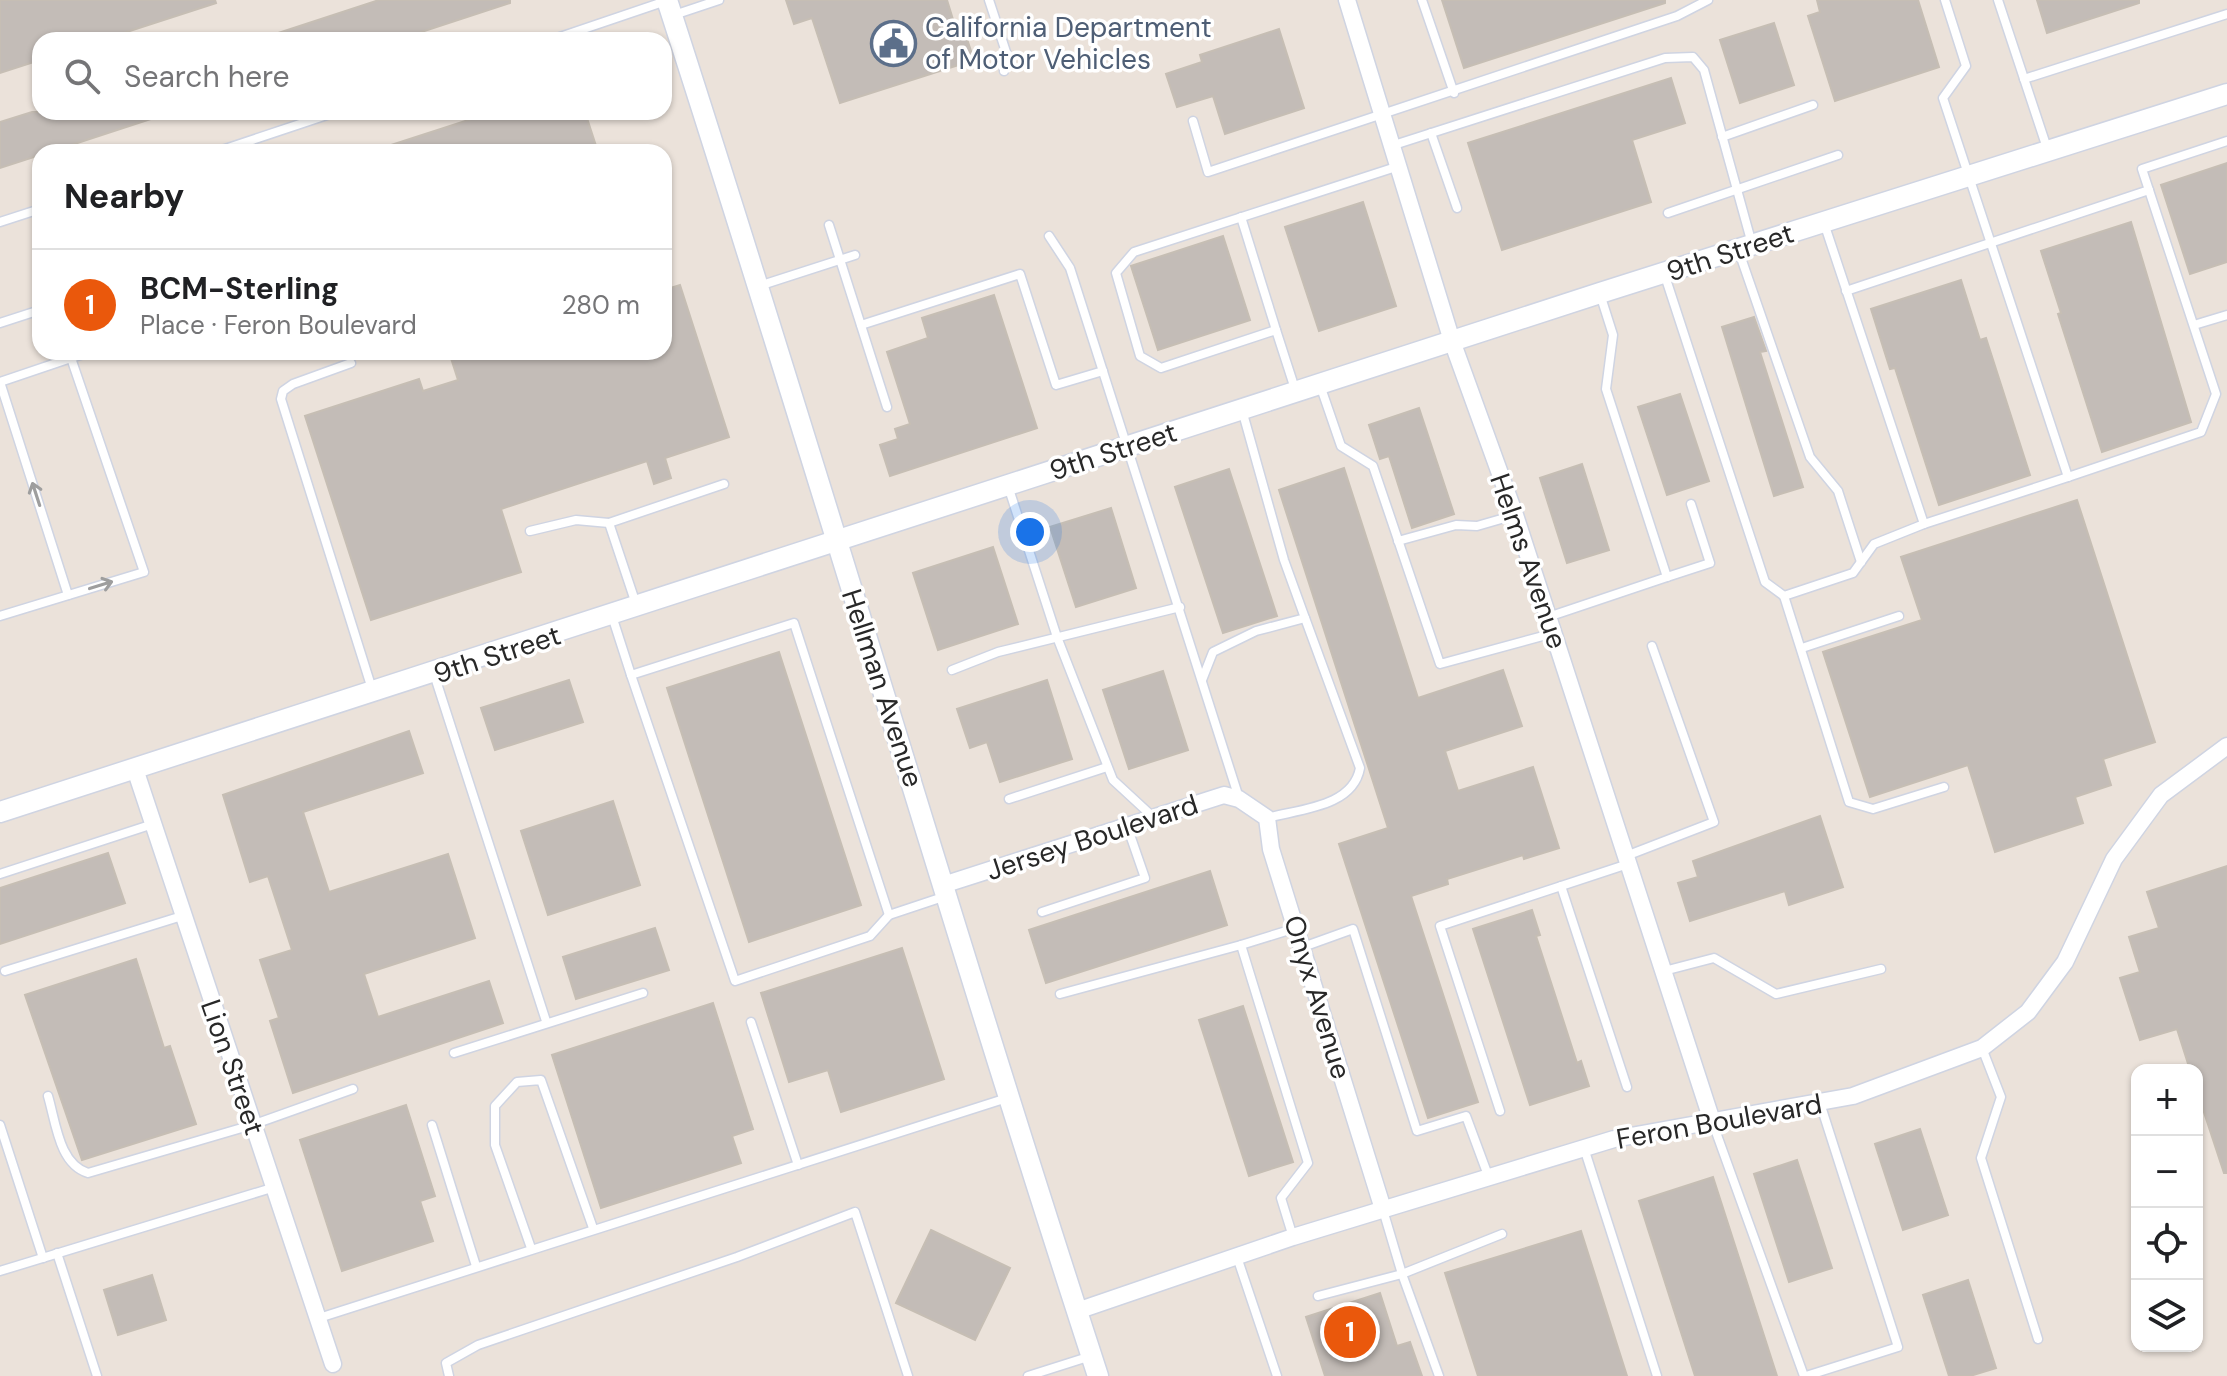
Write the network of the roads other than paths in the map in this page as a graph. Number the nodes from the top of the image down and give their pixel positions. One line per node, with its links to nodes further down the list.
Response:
1 (719, 0): 8 (lane)
2 (989, 0): 11 (lane)
3 (1347, 0): 16 (street, Helms Avenue)
4 (1422, 0): 13 (lane)
5 (1708, 0): 13 (lane)
6 (1945, 0): 27 (lane)
7 (1998, 0): 12 (lane)
8 (669, 5): 10 (lane); 43 (street, Hellman Avenue)
9 (2227, 14): 12 (lane)
10 (578, 32)
11 (1004, 71)
12 (2024, 79): 24 (lane)
13 (1454, 93): 16 (lane)
14 (2225, 99): 24 (street, 9th Street)
15 (1813, 105): 20 (lane)
16 (1385, 116): 18 (lane); 23 (street, Helms Avenue)
17 (312, 120): 22 (lane)
18 (1193, 121)
19 (1431, 133): 20 (lane); 23 (lane); 30 (lane)
20 (1722, 137): 28 (lane)
21 (2227, 141): 29 (lane)
22 (240, 144)
23 (1394, 145): 26 (street, Helms Avenue)
24 (2048, 152): 27 (street, 9th Street)
25 (1838, 155): 28 (lane)
26 (1400, 165): 33 (lane); 52 (street, Helms Avenue)
27 (1968, 178): 35 (street, 9th Street); 38 (lane)
28 (1736, 189): 32 (lane); 39 (lane)
29 (2149, 190): 38 (lane); 50 (lane)
30 (1457, 208)
31 (32, 212): 34 (lane)
32 (1668, 213)
33 (1241, 217): 51 (lane); 51 (lane)
34 (0, 222)
35 (1824, 222): 39 (street, 9th Street); 44 (lane)
36 (829, 225): 41 (lane)
37 (1049, 236): 56 (lane)
38 (1990, 243): 44 (lane); 63 (lane)
39 (1746, 246): 42 (street, 9th Street); 73 (lane)
40 (855, 255): 41 (lane)
41 (840, 259): 43 (lane); 49 (lane)
42 (1664, 273): 45 (street, 9th Street); 76 (lane)
43 (759, 286): 71 (street, Hellman Avenue)
44 (1846, 291): 69 (lane)
45 (1600, 293): 52 (street, 9th Street); 74 (lane)
46 (32, 313): 48 (lane)
47 (2227, 315): 50 (lane)
48 (0, 323)
49 (861, 325): 56 (lane); 60 (lane)
50 (2194, 325): 63 (lane)
51 (1276, 330): 59 (lane)
52 (1452, 341): 58 (street, 9th Street); 67 (street, Helms Avenue)
53 (65, 360): 57 (lane)
54 (72, 360): 75 (lane, one-way to 54)
55 (351, 363): 91 (lane)
56 (1103, 371): 62 (lane)
57 (0, 382): 75 (lane, one-way to 57)
58 (1320, 384): 59 (street, 9th Street); 72 (lane)
59 (1296, 392): 61 (street, 9th Street)
60 (887, 407)
61 (1242, 410): 62 (street, 9th Street); 82 (lane)
62 (1127, 447): 65 (street, 9th Street); 77 (lane)
63 (2068, 477): 69 (lane)
64 (724, 484): 68 (lane)
65 (1008, 485): 71 (street, 9th Street); 84 (lane)
66 (1691, 504): 74 (lane)
67 (1515, 515): 72 (lane); 83 (street, Helms Avenue)
68 (609, 523): 70 (lane); 78 (lane)
69 (1924, 524): 73 (lane)
70 (530, 531)
71 (836, 540): 78 (street, 9th Street); 106 (street, Hellman Avenue)
72 (1398, 541): 83 (lane)
73 (1861, 562): 76 (lane)
74 (1667, 577): 83 (lane)
75 (68, 595): 79 (lane)
76 (1784, 596): 86 (lane)
77 (1180, 607): 84 (lane); 90 (lane)
78 (637, 608): 80 (street, 9th Street)
79 (0, 616)
80 (612, 616): 88 (street, 9th Street); 89 (lane)
81 (1899, 616): 86 (lane)
82 (1305, 618): 90 (lane); 100 (lane)
83 (1551, 625): 103 (street, Helms Avenue)
84 (1057, 637): 87 (lane); 93 (lane)
85 (1652, 646): 103 (lane)
86 (1802, 648): 95 (lane)
87 (952, 670)
88 (434, 674): 91 (street, 9th Street); 118 (lane)
89 (631, 675): 108 (lane); 108 (lane)
90 (1202, 681): 97 (lane)
91 (373, 693): 94 (street, 9th Street)
92 (2227, 746): 120 (street, Feron Boulevard)
93 (1107, 767): 96 (lane); 99 (lane)
94 (135, 769): 98 (street, 9th Street); 101 (street, Lion Street)
95 (1944, 787)
96 (1009, 799)
97 (1239, 799): 99 (street, Jersey Boulevard); 100 (street)
98 (0, 812)
99 (1153, 817): 102 (street, Jersey Boulevard)
100 (1267, 818): 110 (street, Onyx Avenue)
101 (154, 824): 104 (lane); 109 (street, Lion Street)
102 (1127, 825): 106 (street, Jersey Boulevard); 107 (lane)
103 (1627, 860): 105 (lane); 115 (street, Helms Avenue)
104 (0, 874)
105 (1561, 886): 122 (lane); 127 (lane)
106 (947, 889): 108 (lane); 125 (street, Hellman Avenue)
107 (1042, 912)
108 (889, 915)
109 (182, 916): 114 (lane); 130 (street, Lion Street)
110 (1297, 928): 111 (lane); 112 (street, Onyx Avenue)
111 (1241, 945): 117 (lane); 139 (lane)
112 (1303, 947): 134 (lane); 136 (street, Onyx Avenue)
113 (1881, 969): 115 (lane)
114 (5, 971)
115 (1664, 971): 128 (street, Helms Avenue)
116 (643, 993): 118 (lane)
117 (1060, 994)
118 (546, 1021): 121 (lane)
119 (751, 1022): 133 (lane)
120 (1982, 1048): 126 (street, Feron Boulevard); 150 (lane)
121 (454, 1053)
122 (1627, 1087)
123 (353, 1089): 130 (lane)
124 (48, 1096): 130 (lane)
125 (1007, 1098): 133 (lane); 148 (street, Hellman Avenue)
126 (1820, 1103): 128 (street, Feron Boulevard); 161 (lane)
127 (1500, 1111)
128 (1712, 1121): 132 (street, Feron Boulevard); 161 (lane)
129 (0, 1125): 143 (lane)
130 (252, 1125): 135 (street, Lion Street)
131 (432, 1125): 144 (lane)
132 (1584, 1148): 134 (street, Feron Boulevard); 160 (lane)
133 (798, 1165): 137 (lane)
134 (1489, 1179): 136 (street, Feron Boulevard)
135 (276, 1186): 141 (lane); 149 (street, Lion Street)
136 (1383, 1209): 139 (street, Feron Boulevard); 146 (lane)
137 (593, 1228): 140 (lane); 140 (lane)
138 (1502, 1234): 146 (lane)
139 (1293, 1237): 142 (street, Feron Boulevard)
140 (531, 1248): 144 (lane)
141 (57, 1253): 143 (lane); 153 (lane)
142 (1237, 1257): 148 (street, Feron Boulevard); 158 (lane)
143 (43, 1258): 145 (lane)
144 (476, 1266): 149 (lane)
145 (0, 1271)
146 (1402, 1274): 147 (lane); 159 (lane)
147 (1318, 1296)
148 (1077, 1311): 151 (street, Hellman Avenue)
149 (319, 1318): 152 (street, Lion Street)
150 (2038, 1339)
151 (1091, 1356): 156 (lane); 157 (street, Hellman Avenue)
152 (333, 1364)
153 (97, 1376)
154 (449, 1376): 155 (lane)
155 (908, 1376)
156 (1028, 1376)
157 (1098, 1376)
158 (1277, 1376)
159 (1439, 1376)
160 (1657, 1376)
161 (1805, 1376)

